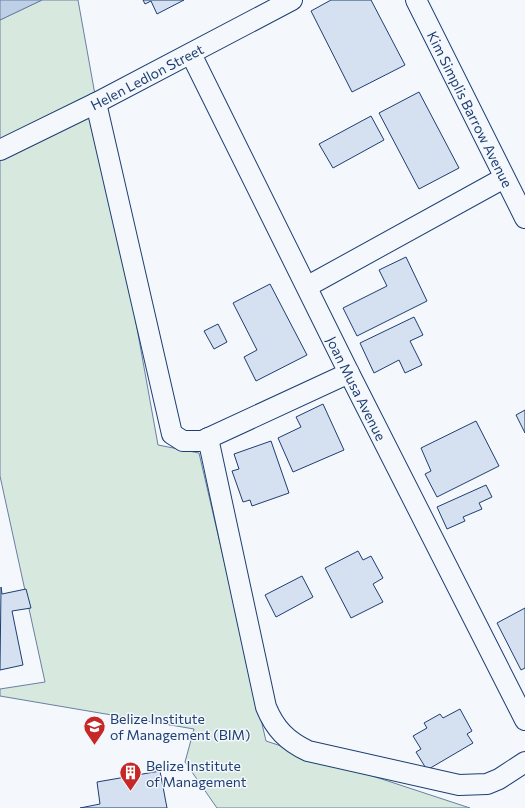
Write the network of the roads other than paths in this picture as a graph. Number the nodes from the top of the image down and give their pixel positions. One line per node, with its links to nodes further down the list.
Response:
1 (292, 0): 3 (street, Helen Ledlon Street)
2 (416, 0): 6 (street, Kim Simplis Barrow Avenue)
3 (191, 54): 4 (street, Helen Ledlon Street); 8 (street, Joan Musa Avenue)
4 (96, 103): 5 (street, Helen Ledlon Street); 10 (street)
5 (0, 150)
6 (504, 178): 7 (street, Kim Simplis Barrow Avenue); 8 (street)
7 (525, 218)
8 (308, 286): 9 (street, Joan Musa Avenue)
9 (349, 373): 10 (street); 11 (street, Joan Musa Avenue)
10 (208, 438): 12 (street)
11 (525, 720)
12 (525, 762)

